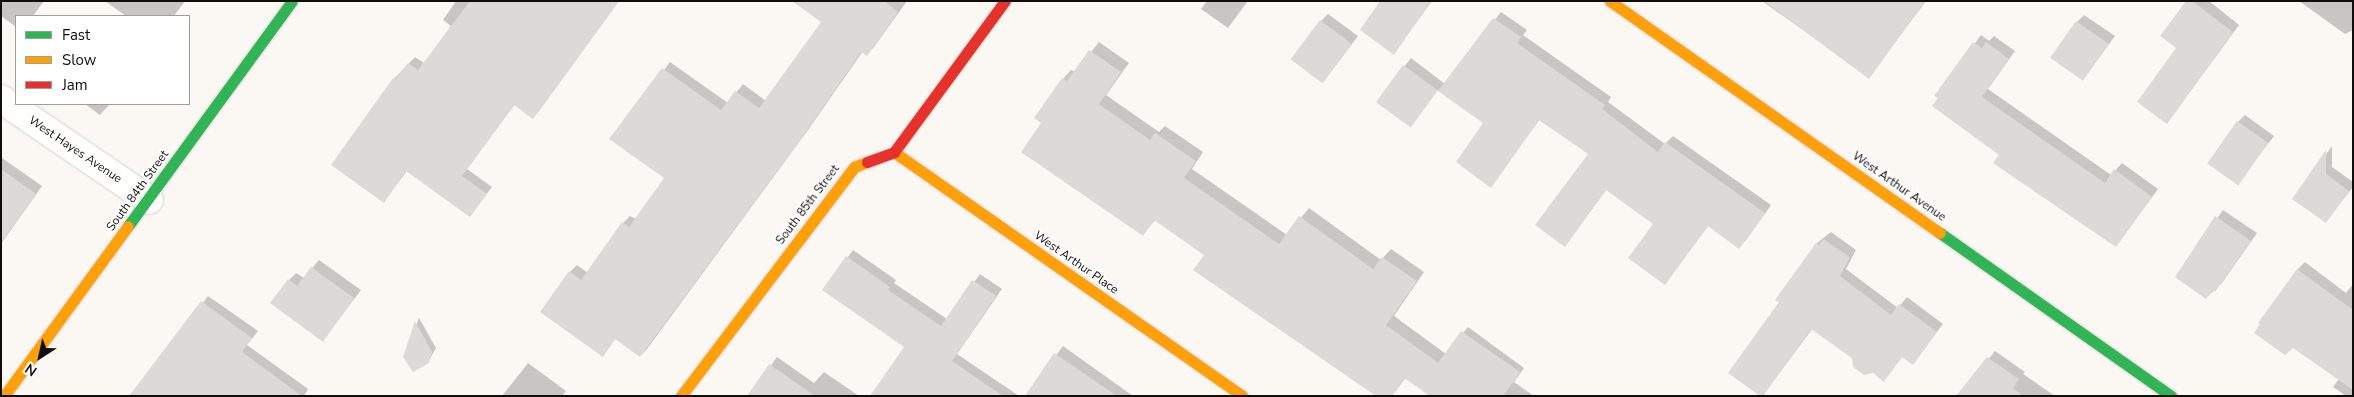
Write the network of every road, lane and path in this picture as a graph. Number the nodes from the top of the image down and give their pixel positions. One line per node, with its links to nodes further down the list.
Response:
1 (292, 1): 6 (street, South 84th Street)
2 (1005, 1): 5 (street)
3 (1610, 1): 10 (street, West Arthur Avenue)
4 (1, 99): 6 (street, West Hayes Avenue)
5 (894, 152): 8 (street, South 85th Street); 9 (street, West Arthur Place)
6 (149, 200): 7 (street, South 84th Street)
7 (4, 396)
8 (681, 396)
9 (1242, 396)
10 (2171, 396)

